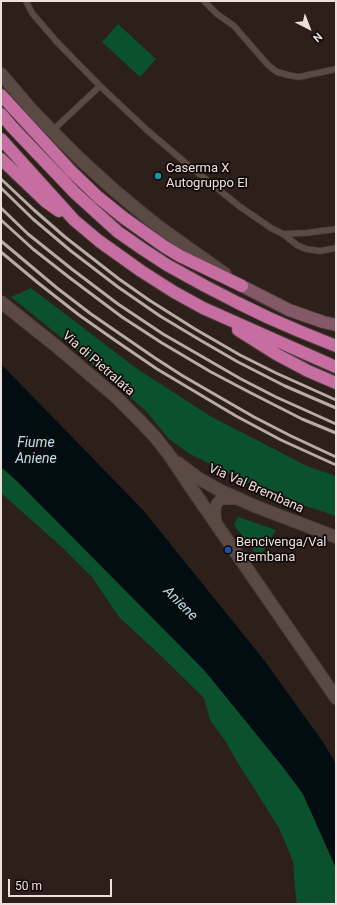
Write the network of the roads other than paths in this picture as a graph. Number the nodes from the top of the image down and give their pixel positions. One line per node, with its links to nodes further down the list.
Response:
1 (26, 1): 5 (lane)
2 (204, 1): 3 (lane)
3 (336, 69)
4 (1, 74): 8 (street)
5 (100, 86): 8 (lane); 13 (lane)
6 (1, 95): 15 (highway)
7 (1, 114): 19 (highway)
8 (52, 131): 15 (street)
9 (1, 139): 11 (highway)
10 (1, 159): 11 (highway)
11 (74, 220): 17 (highway)
12 (336, 229): 13 (lane)
13 (283, 234): 14 (lane)
14 (336, 248)
15 (242, 286): 18 (main road)
16 (1, 302): 22 (street, Via di Pietralata)
17 (203, 308): 20 (highway); 21 (highway)
18 (336, 325)
19 (336, 346)
20 (336, 367)
21 (336, 383)
22 (170, 456): 23 (street, Via Val Brembana); 24 (street)
23 (239, 499): 24 (street); 25 (street, Via Val Brembana)
24 (216, 523): 26 (street)
25 (336, 538)
26 (336, 698)

